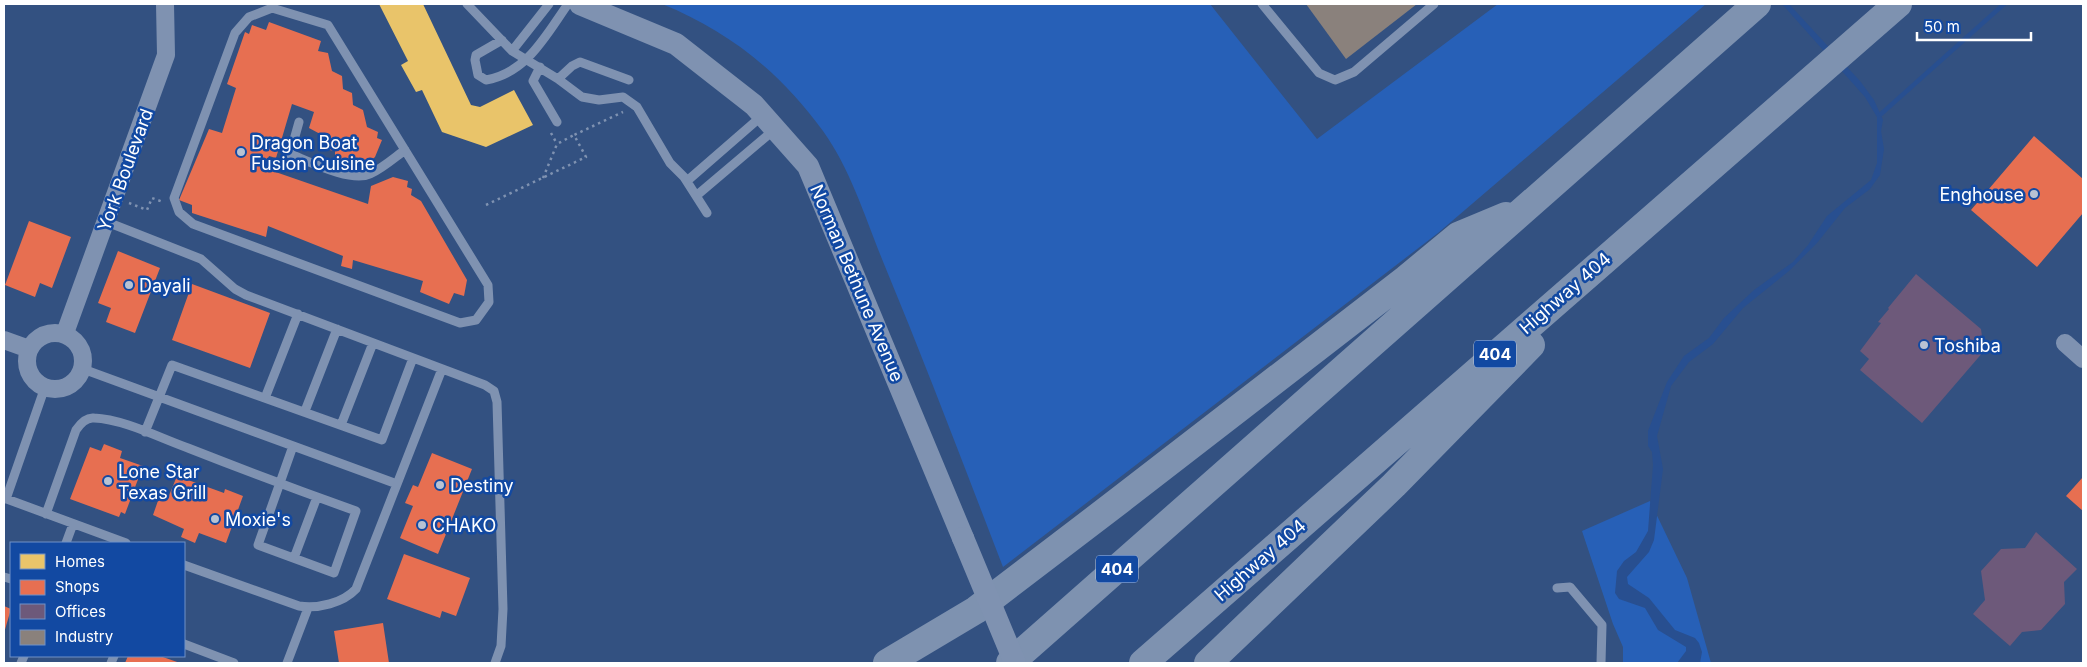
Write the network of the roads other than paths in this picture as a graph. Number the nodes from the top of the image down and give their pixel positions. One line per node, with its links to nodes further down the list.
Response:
1 (165, 4): 25 (street, York Boulevard)
2 (467, 4): 10 (lane)
3 (549, 4): 11 (lane)
4 (568, 4): 12 (lane)
5 (580, 4): 18 (street, Norman Bethune Avenue)
6 (1262, 4): 7 (lane)
7 (1434, 4)
8 (1757, 4): 23 (highway, 404)
9 (1898, 4): 22 (highway, Highway 404 / 404)
10 (502, 40): 11 (lane); 12 (lane)
11 (512, 51): 12 (lane)
12 (528, 60): 13 (lane)
13 (540, 67): 14 (lane); 17 (lane)
14 (558, 79): 15 (lane); 20 (lane)
15 (629, 80)
16 (299, 122): 19 (lane)
17 (557, 122)
18 (769, 122): 20 (lane); 21 (lane); 62 (street, Norman Bethune Avenue, bridge)
19 (405, 150): 19 (lane)
20 (687, 181): 21 (lane)
21 (696, 196): 24 (lane)
22 (1676, 196): 63 (highway, Highway 404 / 404); 64 (highway)
23 (1524, 209): 60 (highway); 61 (highway, 404)
24 (707, 213)
25 (107, 222): 26 (lane); 28 (street, York Boulevard)
26 (298, 314): 27 (lane); 39 (lane)
27 (337, 329): 30 (lane); 40 (lane)
28 (65, 334): 32 (street); 36 (street)
29 (4, 340): 32 (street)
30 (372, 342): 33 (lane); 41 (lane)
31 (2065, 342): 34 (street)
32 (29, 349): 37 (street)
33 (413, 358): 35 (lane); 41 (lane)
34 (2083, 359)
35 (442, 368): 45 (lane); 59 (lane)
36 (82, 369): 37 (street); 38 (lane)
37 (45, 387): 47 (lane)
38 (159, 397): 39 (lane); 42 (lane); 43 (lane)
39 (265, 398): 40 (lane)
40 (305, 412): 41 (lane)
41 (341, 425)
42 (145, 432): 44 (lane); 48 (lane)
43 (293, 446): 44 (lane); 45 (lane)
44 (279, 483): 46 (lane); 52 (lane)
45 (397, 484): 55 (lane)
46 (317, 497): 52 (lane); 52 (lane)
47 (5, 498): 48 (lane)
48 (46, 514): 49 (lane)
49 (73, 524): 50 (lane); 51 (lane)
50 (66, 542)
51 (123, 542)
52 (294, 558)
53 (185, 565): 55 (lane)
54 (1557, 588): 65 (lane)
55 (308, 608): 58 (lane)
56 (185, 644): 57 (lane)
57 (234, 663)
58 (288, 663)
59 (495, 663)
60 (887, 663)
61 (1010, 663)
62 (1015, 663)
63 (1143, 663)
64 (1208, 663)
65 (1601, 663)

